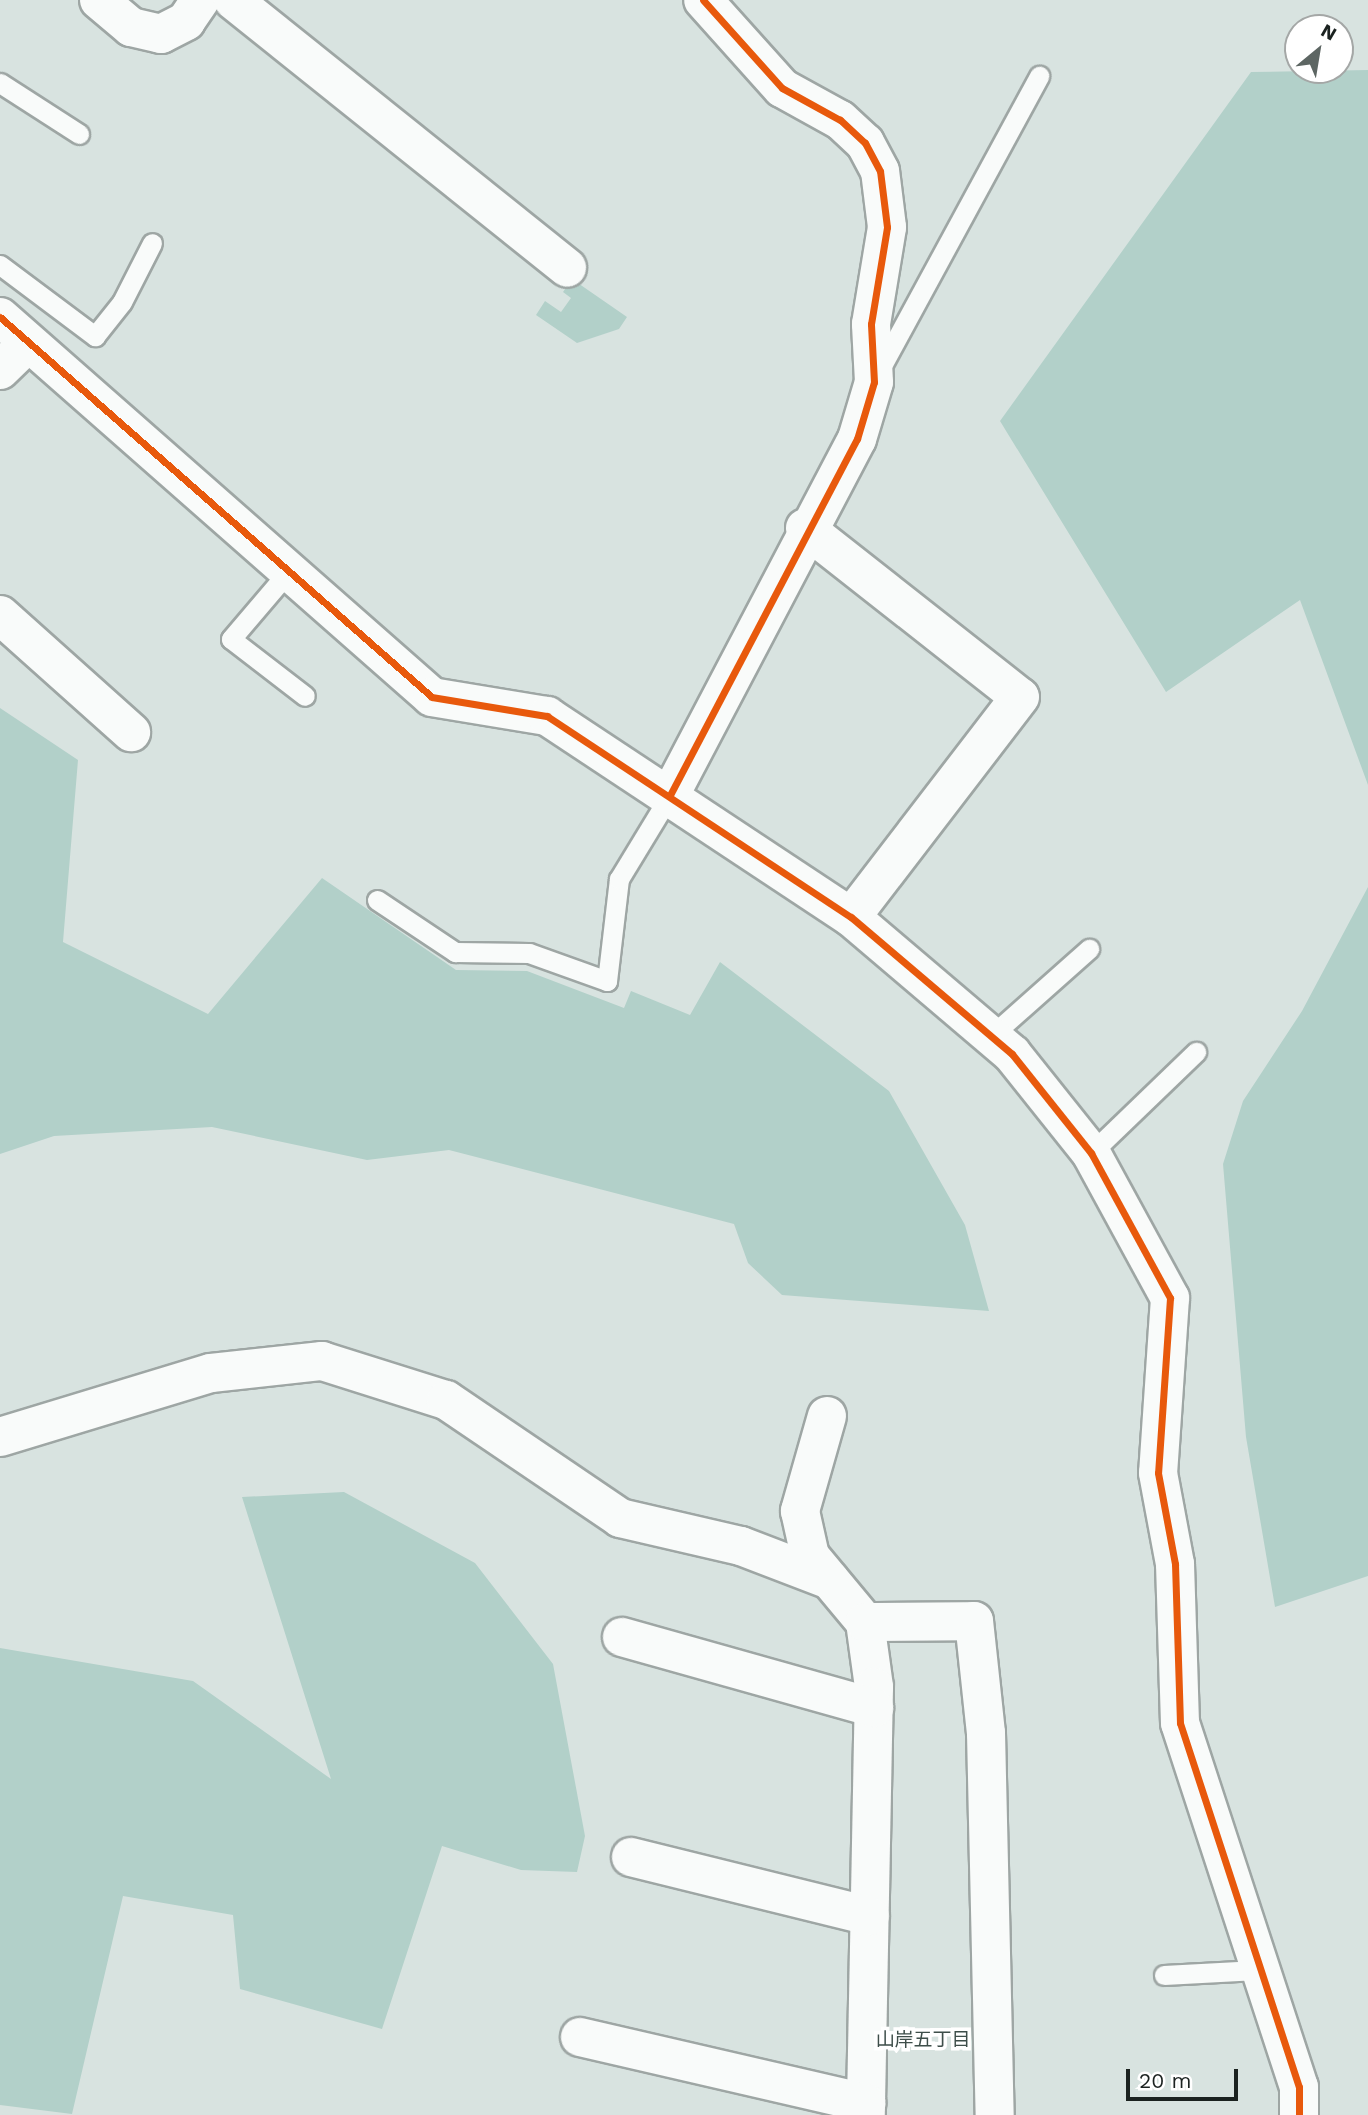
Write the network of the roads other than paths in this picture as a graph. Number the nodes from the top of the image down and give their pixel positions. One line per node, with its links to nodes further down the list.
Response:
1 (99, 0): 2 (street)
2 (200, 0)
3 (233, 0): 10 (street)
4 (703, 0): 14 (street)
5 (1039, 76): 14 (lane)
6 (0, 82): 7 (lane)
7 (79, 134)
8 (152, 243): 9 (lane)
9 (0, 265)
10 (567, 268)
11 (0, 317): 12 (street)
12 (28, 342): 13 (street); 16 (street)
13 (0, 370)
14 (874, 382): 15 (street)
15 (805, 528): 20 (street); 22 (street)
16 (288, 572): 18 (lane); 20 (street)
17 (0, 615): 19 (street)
18 (305, 696)
19 (131, 732)
20 (670, 795): 21 (lane); 22 (street)
21 (377, 901)
22 (851, 917): 24 (street)
23 (1089, 949): 24 (lane)
24 (992, 1035): 26 (street)
25 (1196, 1052): 26 (lane)
26 (1091, 1153): 35 (street)
27 (827, 1416): 29 (street)
28 (0, 1437): 29 (street)
29 (830, 1580): 30 (street)
30 (865, 1622): 32 (street); 39 (street)
31 (622, 1637): 32 (street)
32 (874, 1708): 34 (street)
33 (631, 1857): 34 (street)
34 (870, 1916): 38 (street)
35 (1257, 1970): 36 (lane); 40 (street)
36 (1164, 1975)
37 (580, 2037): 38 (street)
38 (866, 2109)
39 (995, 2115)
40 (1299, 2115)

